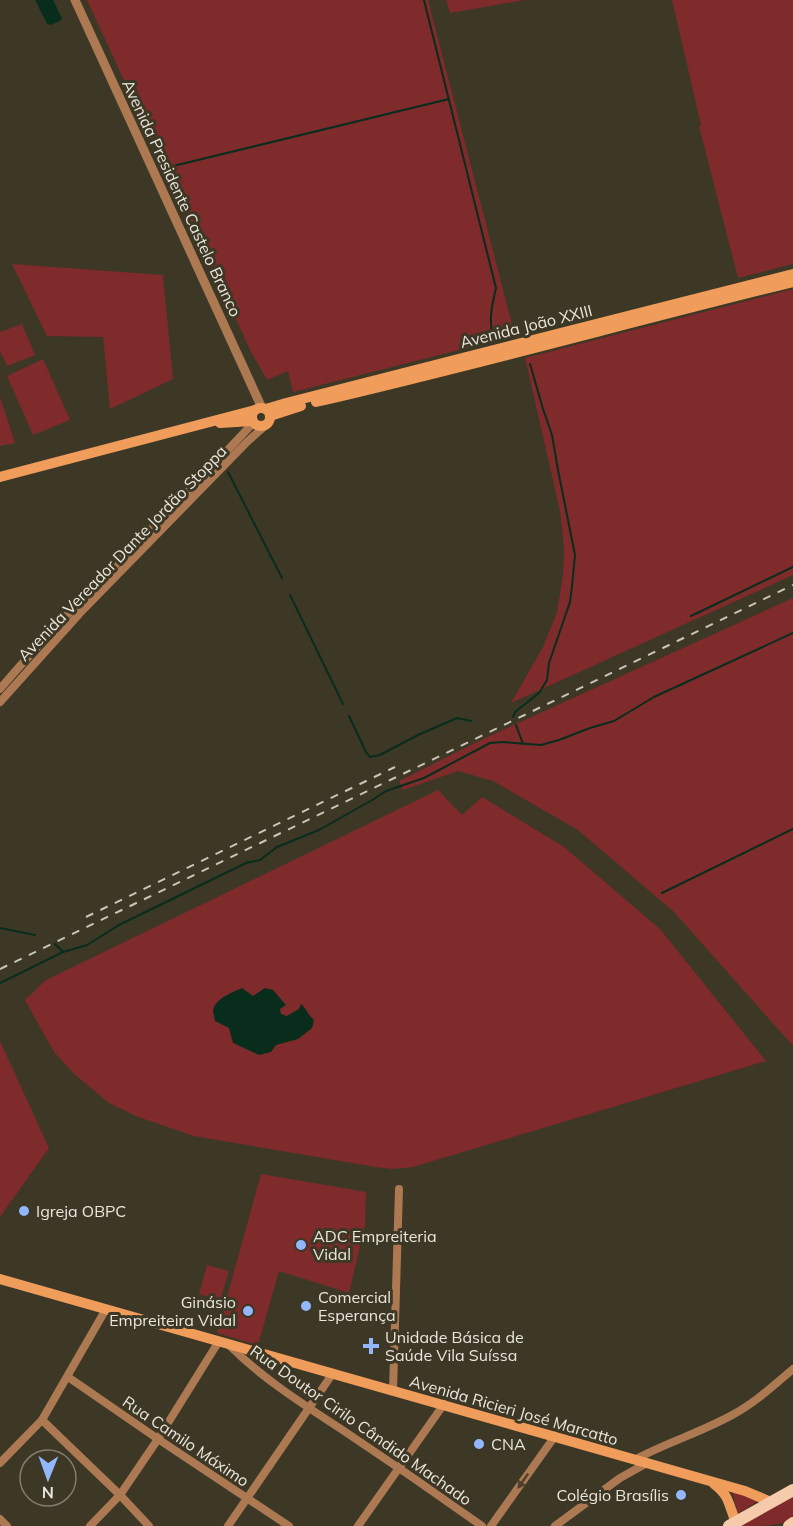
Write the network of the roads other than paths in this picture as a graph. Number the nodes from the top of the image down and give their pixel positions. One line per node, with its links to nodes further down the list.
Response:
1 (75, 0): 4 (street, Avenida Presidente Castelo Branco)
2 (793, 274): 4 (main road, Avenida João XXIII)
3 (793, 282): 4 (main road, Avenida João XXIII)
4 (264, 413): 5 (main road, Avenida João XXIII); 6 (main road, Avenida João XXIII); 9 (street, Avenida Vereador Dante Jordão Stoppa)
5 (253, 422): 6 (main road, Avenida João XXIII); 8 (street, Avenida Vereador Dante Jordão Stoppa)
6 (198, 425): 7 (main road, Avenida João XXIII)
7 (0, 477)
8 (0, 689)
9 (0, 702)
10 (399, 1189): 17 (street)
11 (0, 1279): 12 (main road, Avenida Ricieri José Marcatto)
12 (106, 1309): 13 (main road, Avenida Ricieri José Marcatto); 16 (street)
13 (223, 1342): 15 (main road, Avenida Ricieri José Marcatto); 19 (street, Rua Doutor Cirilo Cândido Machado); 22 (street)
14 (793, 1369): 23 (street)
15 (333, 1373): 17 (main road, Avenida Ricieri José Marcatto); 19 (street)
16 (68, 1377): 20 (street); 22 (street, Rua Camilo Máximo)
17 (393, 1391): 18 (main road, Avenida Ricieri José Marcatto)
18 (444, 1404): 21 (main road, Avenida Ricieri José Marcatto); 27 (street)
19 (309, 1408): 27 (street, Rua Doutor Cirilo Cândido Machado); 32 (street)
20 (42, 1420): 25 (street); 31 (street)
21 (555, 1436): 24 (main road, Avenida Ricieri José Marcatto); 44 (street, one-way to 44)
22 (158, 1439): 31 (street); 32 (street, Rua Camilo Máximo)
23 (652, 1451): 24 (street); 26 (street)
24 (631, 1458): 26 (main road, Avenida Ricieri José Marcatto); 28 (street)
25 (0, 1463)
26 (647, 1463): 28 (street); 29 (main road, Avenida Ricieri José Marcatto)
27 (399, 1467): 42 (street); 43 (street, Rua Doutor Cirilo Cândido Machado)
28 (620, 1478): 45 (street)
29 (709, 1480): 33 (main road, Avenida Ricieri José Marcatto); 35 (main road)
30 (793, 1490): 33 (main road)
31 (120, 1495): 38 (street); 39 (street)
32 (247, 1498): 40 (street); 41 (street, Rua Camilo Máximo)
33 (771, 1502): 35 (main road)
34 (0, 1519): 37 (street)
35 (732, 1524)
36 (793, 1524): 46 (main road)
37 (7, 1526)
38 (90, 1526)
39 (149, 1526)
40 (228, 1526)
41 (289, 1526)
42 (358, 1526)
43 (482, 1526)
44 (491, 1526)
45 (555, 1526)
46 (789, 1526)

